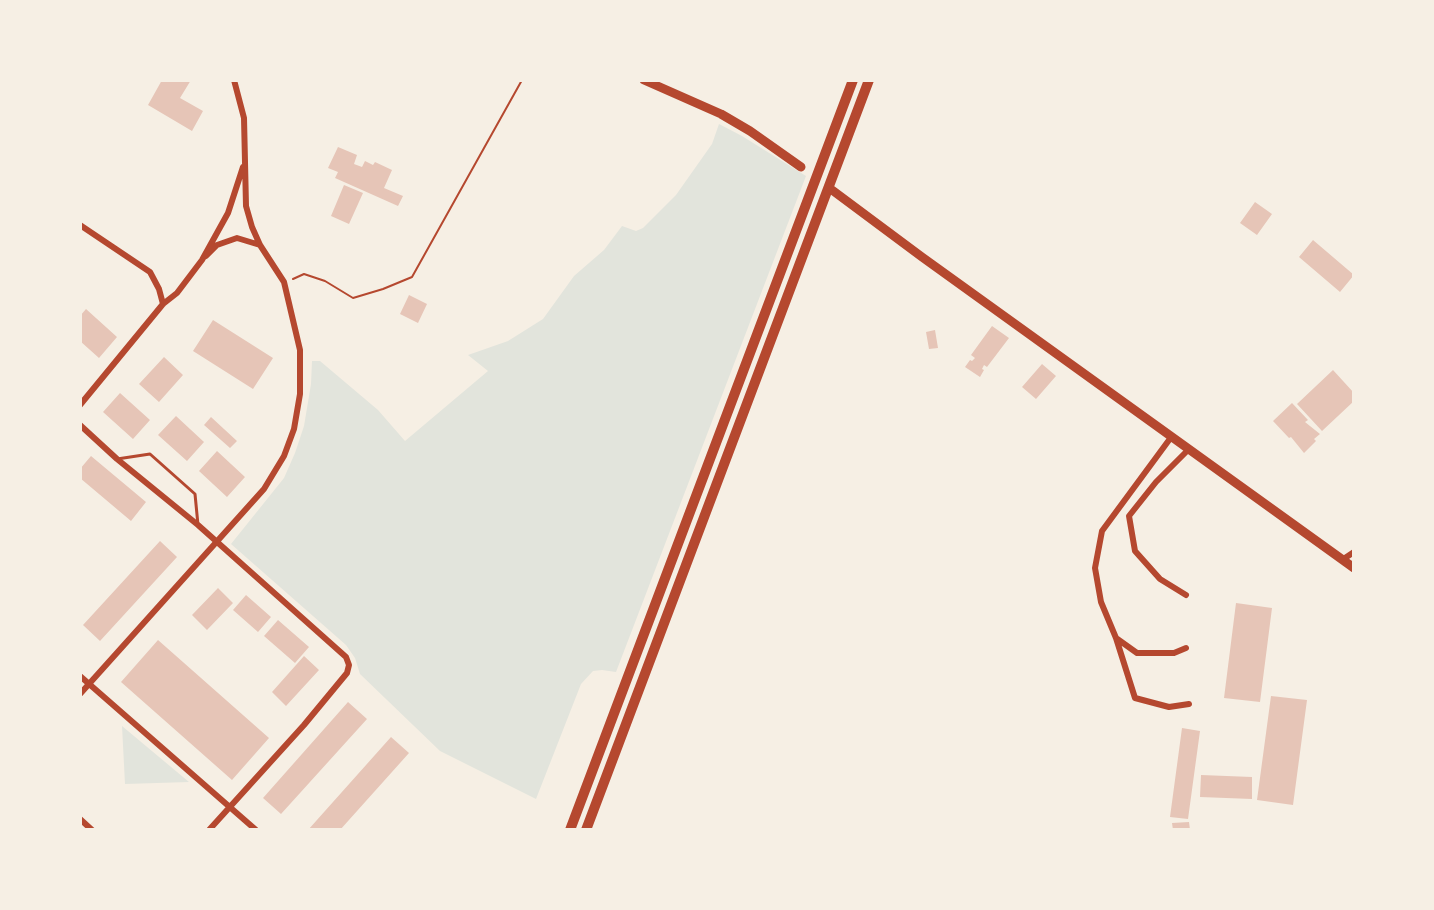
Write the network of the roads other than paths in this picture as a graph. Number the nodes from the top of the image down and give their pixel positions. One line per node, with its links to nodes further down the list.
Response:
1 (234, 80): 5 (street)
2 (644, 80): 6 (main road)
3 (853, 80): 34 (highway)
4 (869, 80): 35 (highway)
5 (245, 162): 9 (street); 10 (street)
6 (801, 167)
7 (832, 190): 14 (main road)
8 (80, 225): 11 (street)
9 (260, 245): 10 (street); 18 (street)
10 (202, 260): 11 (street)
11 (163, 304): 12 (street)
12 (80, 405)
13 (80, 425): 16 (street)
14 (1172, 436): 15 (main road); 23 (street)
15 (1189, 449): 20 (main road); 22 (street)
16 (117, 459): 17 (street); 17 (lane)
17 (198, 525): 18 (street)
18 (216, 541): 26 (street); 29 (street)
19 (1354, 552): 20 (street)
20 (1342, 560): 21 (main road)
21 (1354, 568)
22 (1186, 595)
23 (1116, 638): 24 (street); 28 (street)
24 (1186, 648)
25 (80, 676): 26 (street)
26 (89, 684): 27 (street); 29 (street)
27 (80, 694)
28 (1189, 704)
29 (230, 806): 32 (street); 33 (street)
30 (80, 819): 31 (street)
31 (92, 830)
32 (209, 830)
33 (256, 830)
34 (570, 830)
35 (586, 830)

